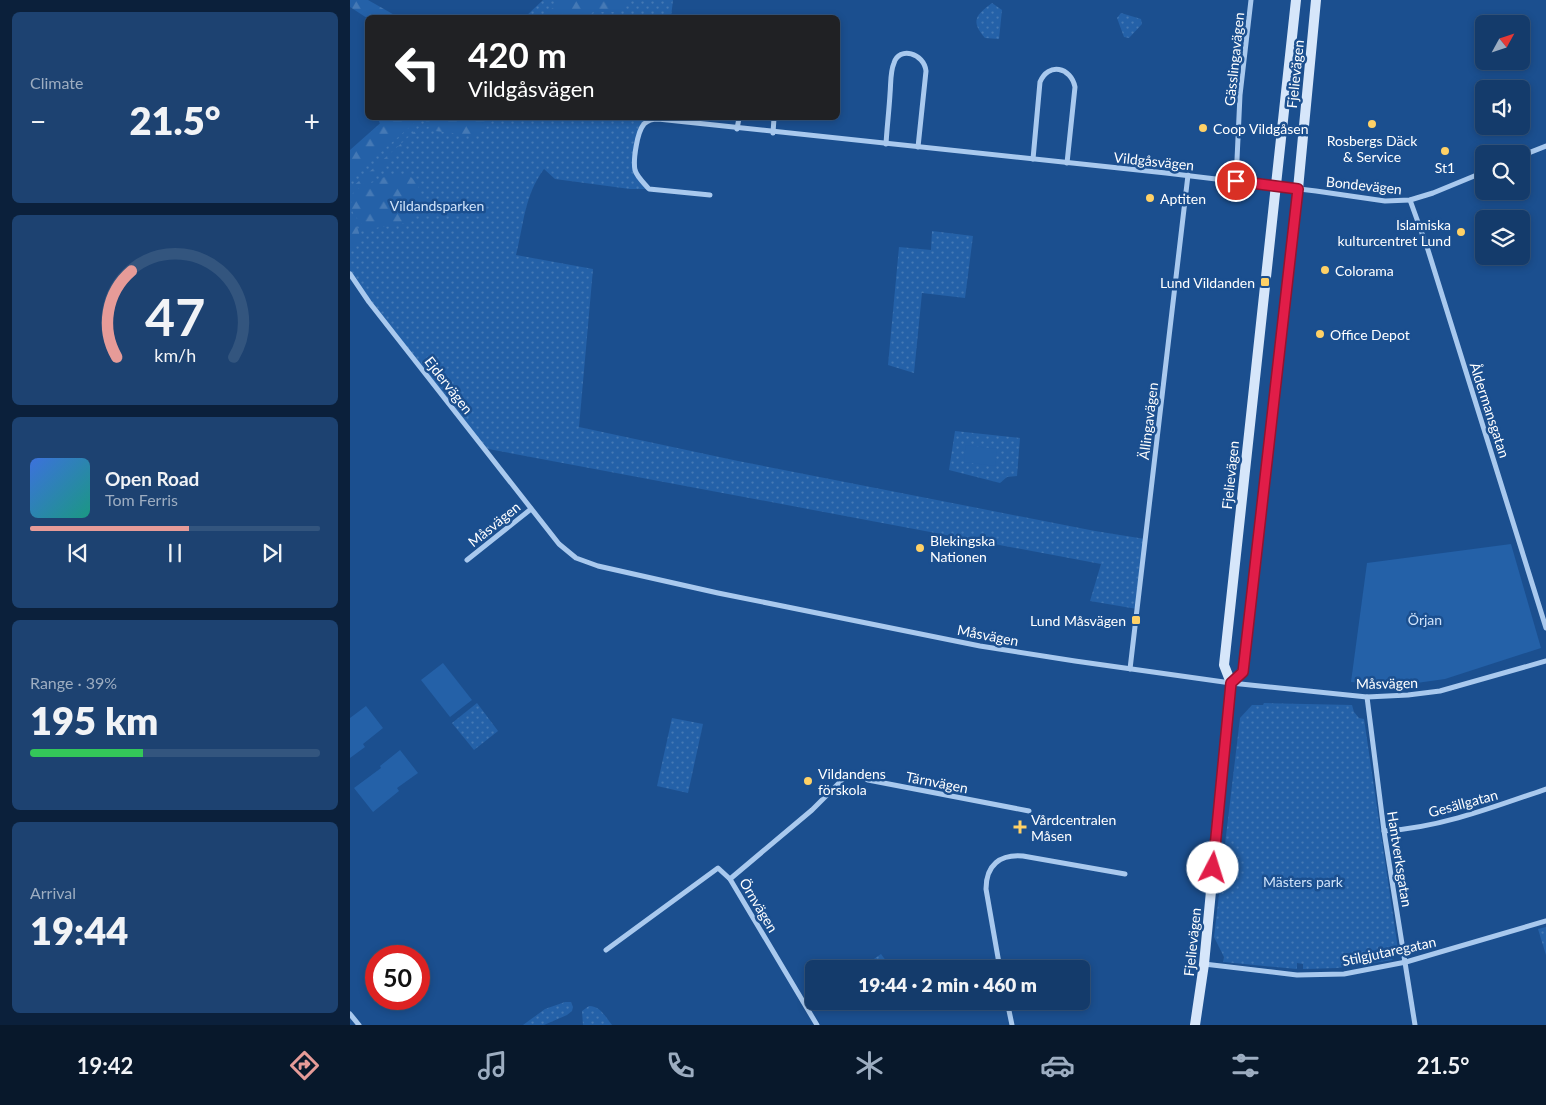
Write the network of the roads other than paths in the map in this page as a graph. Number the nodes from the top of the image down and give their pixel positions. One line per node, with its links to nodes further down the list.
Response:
1 (1252, 0): 18 (street, Gässlingavägen)
2 (1296, 0): 19 (main road, Fjelievägen)
3 (1316, 0): 20 (main road, Fjelievägen)
4 (649, 120): 21 (street, Vildgåsvägen)
5 (666, 120): 8 (street, Vildgåsvägen)
6 (739, 120): 8 (street)
7 (774, 120): 9 (street)
8 (737, 129): 9 (street, Vildgåsvägen)
9 (773, 132): 10 (street, Vildgåsvägen)
10 (886, 144): 12 (street, Vildgåsvägen); 12 (street)
11 (1546, 146): 13 (street)
12 (918, 148): 14 (street, Vildgåsvägen)
13 (1530, 152)
14 (1033, 159): 15 (street, Vildgåsvägen); 15 (street)
15 (1067, 163): 16 (street, Vildgåsvägen)
16 (1188, 176): 18 (street, Vildgåsvägen); 28 (street, Ällingavägen)
17 (1475, 176): 22 (street, Bondevägen)
18 (1236, 181): 19 (street, Vildgåsvägen)
19 (1275, 186): 20 (street, Vildgåsvägen); 29 (main road, Fjelievägen)
20 (1298, 189): 22 (street, Bondevägen); 29 (main road, Fjelievägen)
21 (710, 196)
22 (1410, 200): 26 (street, Åldermansgatan)
23 (350, 274): 24 (street, Ejdervägen)
24 (531, 509): 25 (street, Måsvägen); 28 (street, Måsvägen)
25 (467, 560)
26 (1546, 628)
27 (1546, 661): 30 (street, Måsvägen)
28 (1130, 669): 29 (street, Måsvägen)
29 (1231, 683): 30 (street, Måsvägen); 40 (main road, Fjelievägen)
30 (1367, 697): 33 (street, Hantverksgatan)
31 (1546, 789): 33 (street, Gesällgatan)
32 (1029, 811): 35 (street, Tärnvägen)
33 (1384, 831): 39 (street, Hantverksgatan)
34 (1125, 874): 38 (street)
35 (730, 879): 37 (street, Örnvägen); 44 (street, Örnvägen)
36 (1546, 921): 39 (street, Stilgjutaregatan)
37 (606, 950)
38 (998, 960)
39 (1406, 962): 40 (street, Stilgjutaregatan); 47 (street, Hantverksgatan)
40 (1204, 964): 46 (main road, Fjelievägen)
41 (1009, 1010): 45 (street)
42 (350, 1014): 43 (street)
43 (358, 1025)
44 (817, 1025)
45 (1012, 1025)
46 (1196, 1025)
47 (1415, 1025)

